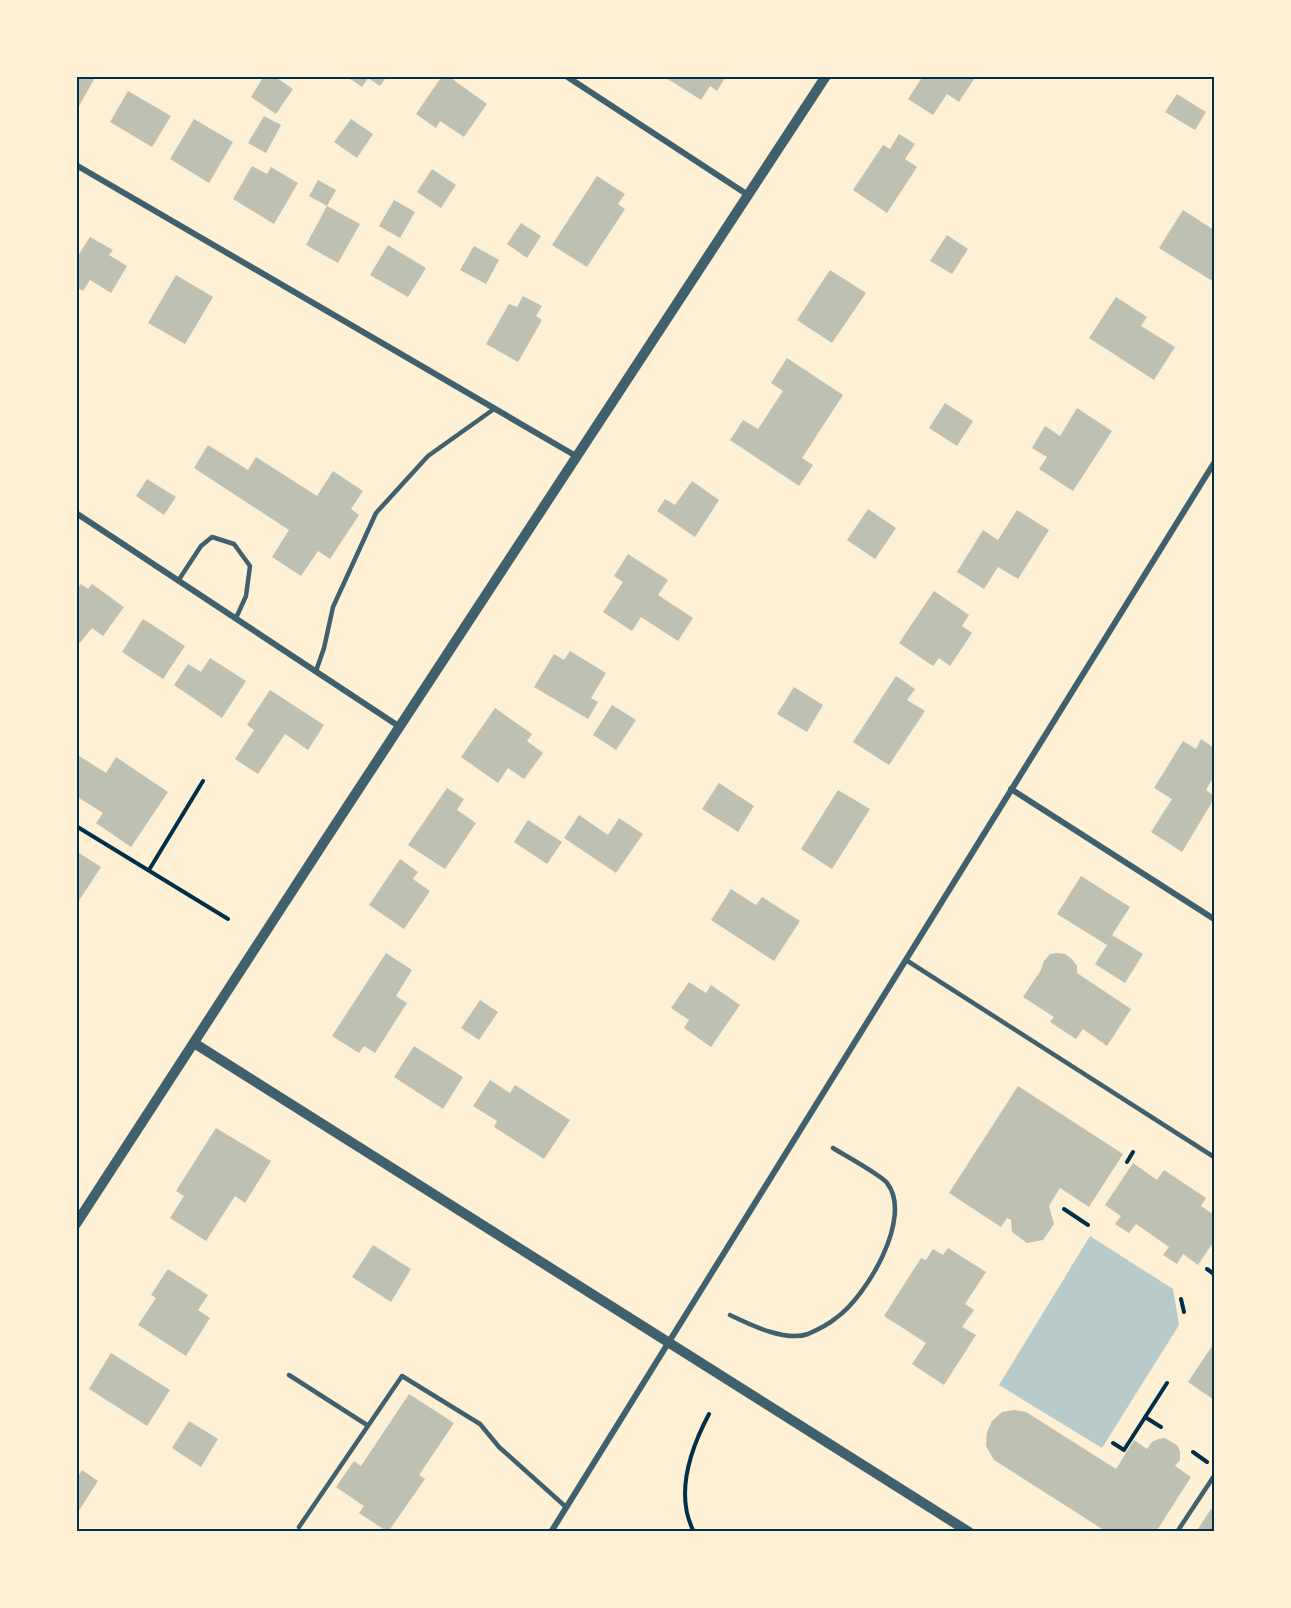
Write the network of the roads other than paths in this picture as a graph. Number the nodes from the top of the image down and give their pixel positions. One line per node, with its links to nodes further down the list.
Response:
1 (566, 76): 4 (street)
2 (826, 76): 4 (street)
3 (76, 165): 5 (street)
4 (749, 195): 6 (street)
5 (494, 409): 6 (street); 11 (lane)
6 (576, 456): 12 (street)
7 (1215, 463): 13 (street)
8 (76, 513): 9 (street)
9 (178, 581): 10 (street); 10 (lane)
10 (236, 618): 11 (street)
11 (316, 671): 12 (street)
12 (400, 727): 16 (street)
13 (1011, 789): 14 (street); 15 (street)
14 (1215, 920)
15 (906, 960): 18 (lane); 21 (street)
16 (194, 1043): 19 (street); 21 (street)
17 (833, 1148): 20 (lane)
18 (1215, 1157)
19 (76, 1224)
20 (730, 1315)
21 (668, 1342): 25 (street); 28 (street)
22 (290, 1375): 23 (lane)
23 (367, 1425): 25 (lane); 26 (lane)
24 (1215, 1476): 29 (lane)
25 (566, 1507): 27 (street)
26 (299, 1527)
27 (551, 1532)
28 (969, 1532)
29 (1177, 1532)

